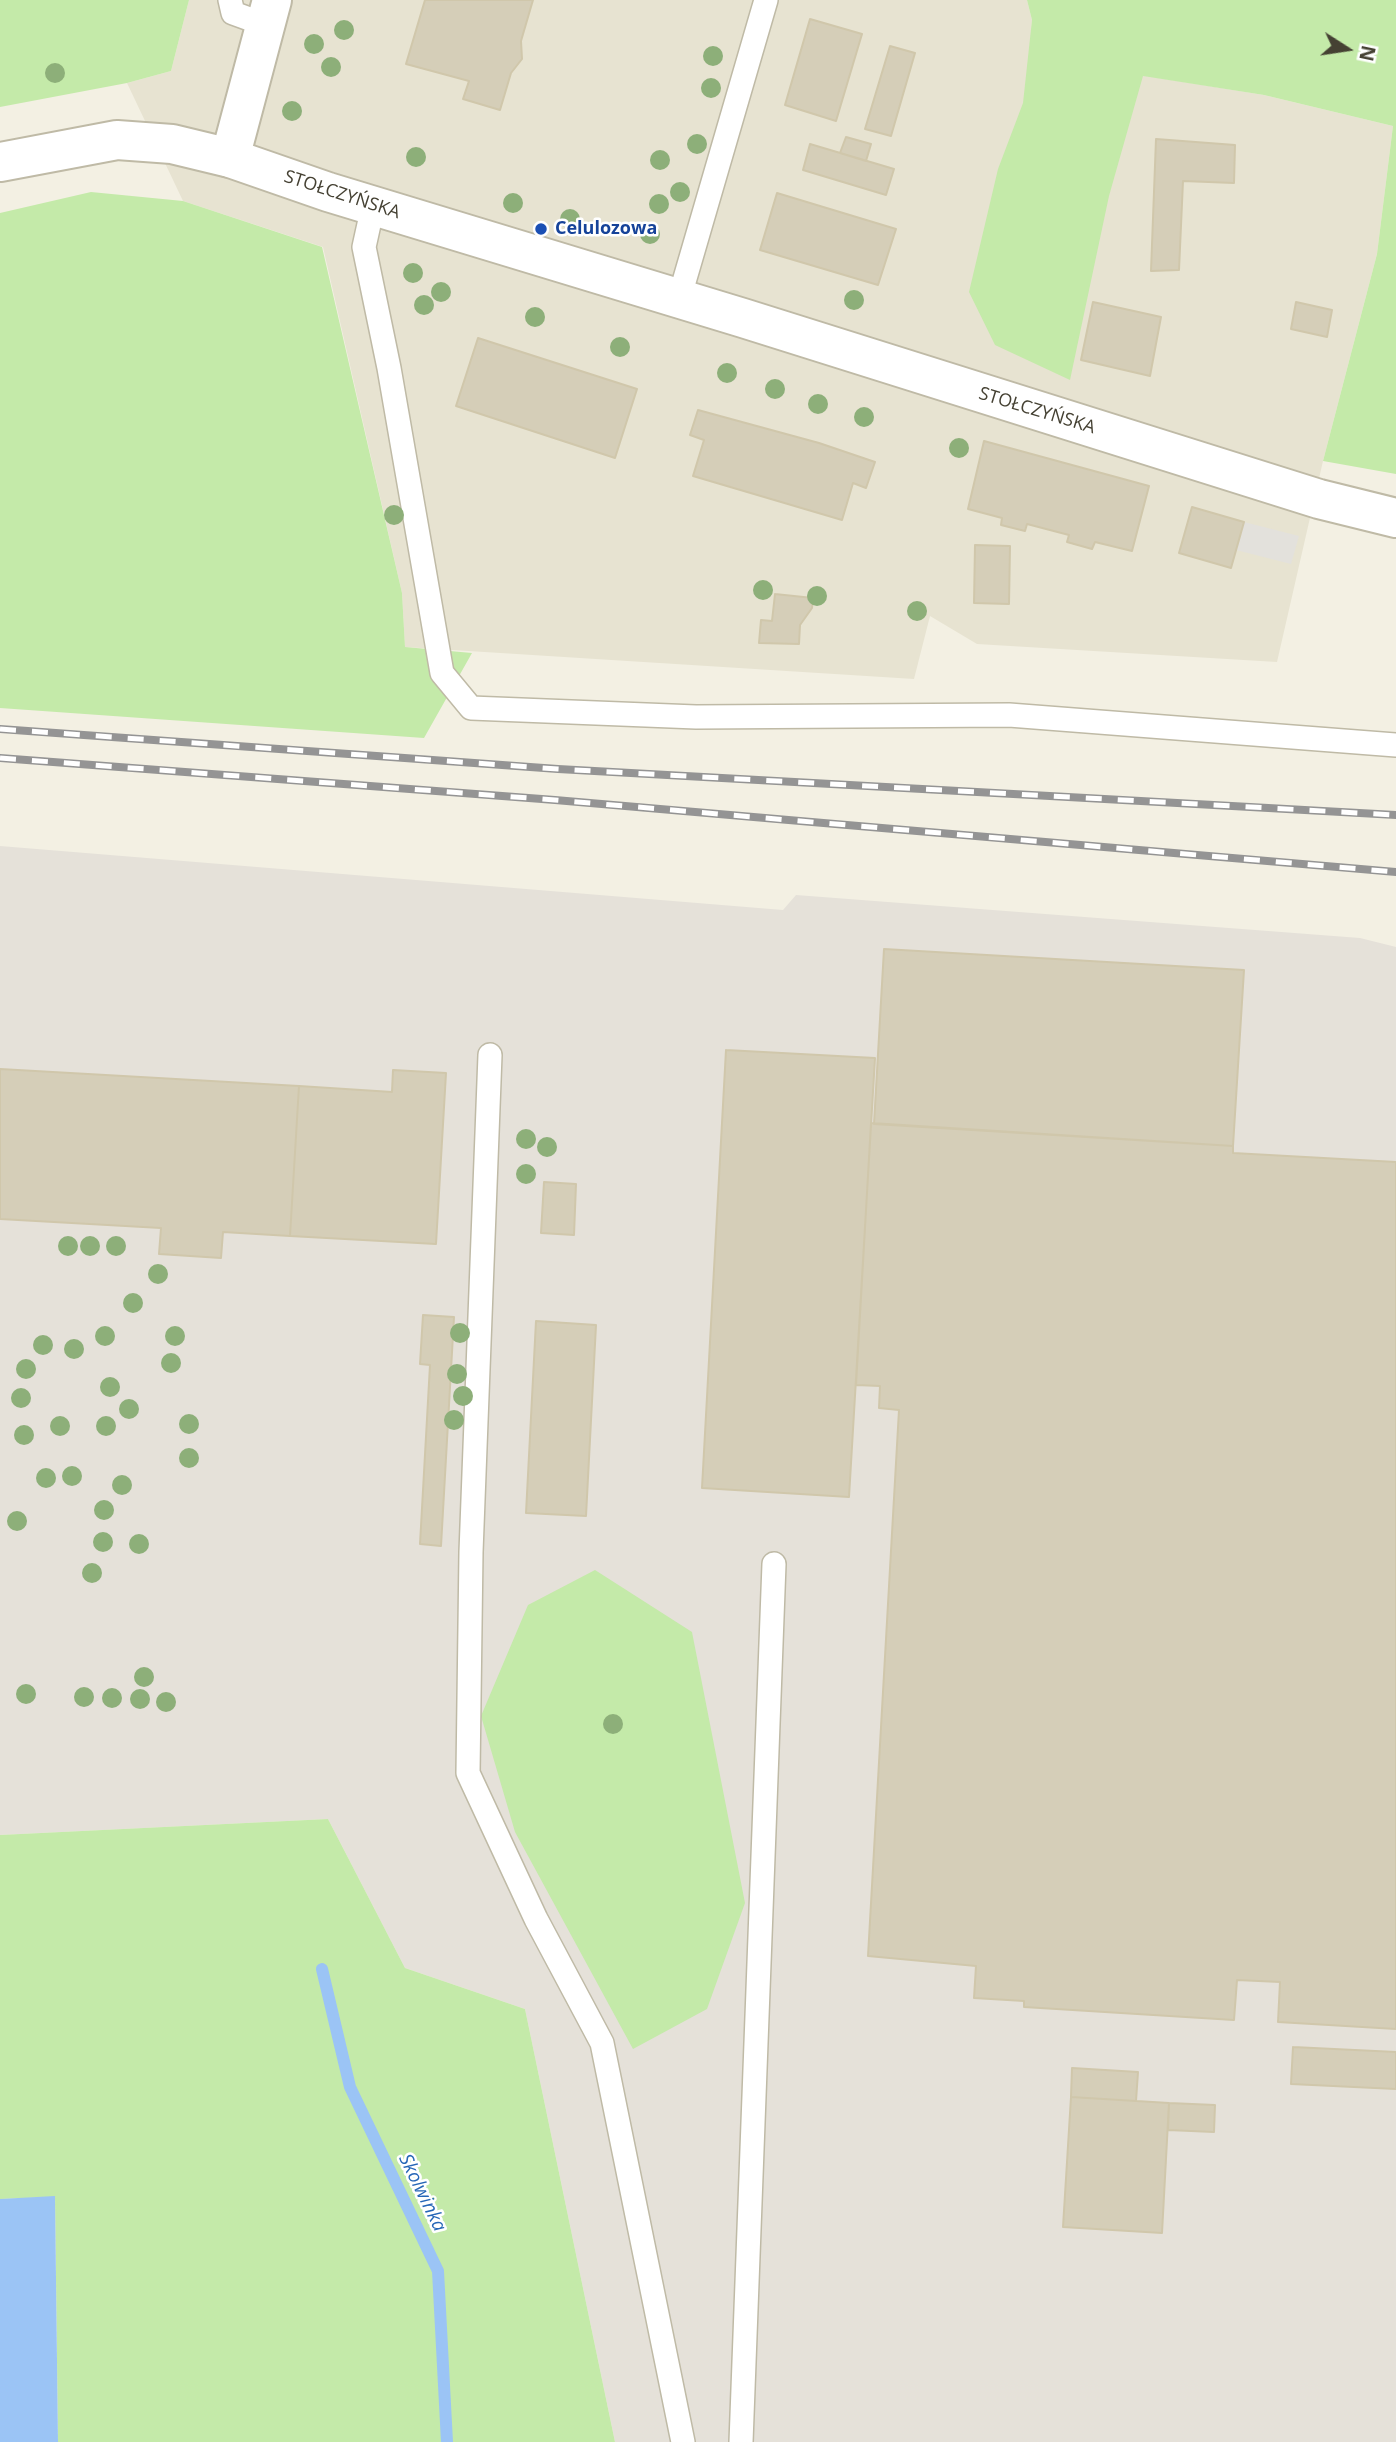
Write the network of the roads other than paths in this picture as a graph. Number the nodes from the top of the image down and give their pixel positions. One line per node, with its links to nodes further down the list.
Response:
1 (230, 0): 3 (lane)
2 (766, 0): 7 (lane)
3 (269, 12): 4 (street)
4 (230, 158): 5 (street, STOŁCZYŃSKA); 6 (street, STOŁCZYŃSKA)
5 (0, 162)
6 (373, 206): 7 (street, STOŁCZYŃSKA); 9 (lane)
7 (679, 299): 8 (street, STOŁCZYŃSKA)
8 (1396, 518)
9 (1396, 745)
10 (490, 1055): 12 (lane)
11 (774, 1564): 13 (lane)
12 (682, 2442)
13 (741, 2442)

